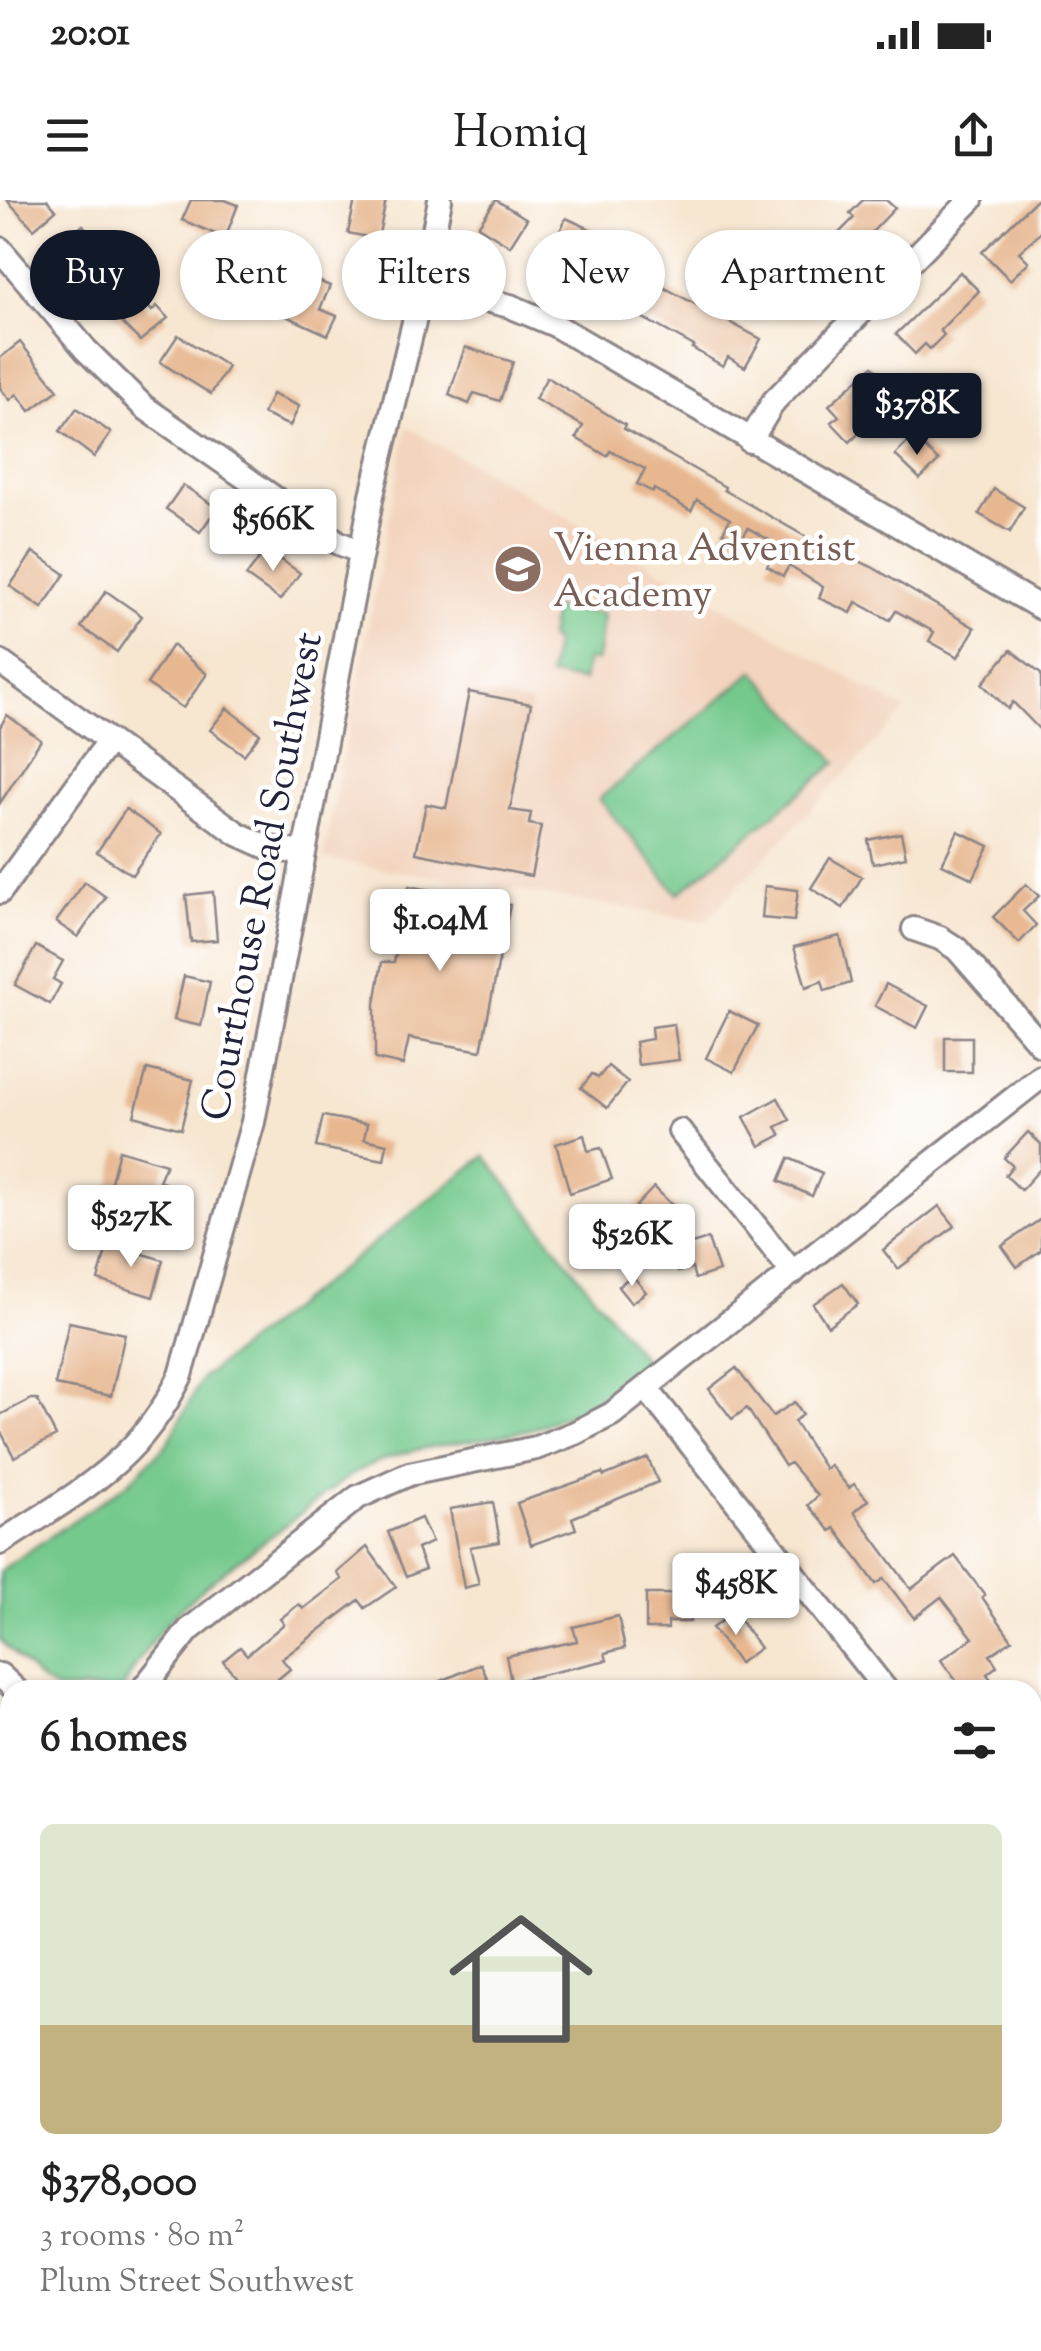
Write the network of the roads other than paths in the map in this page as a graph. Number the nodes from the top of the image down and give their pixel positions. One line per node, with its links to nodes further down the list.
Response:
1 (440, 200): 3 (street, Courthouse Road Southwest)
2 (972, 200): 7 (street)
3 (434, 230)
4 (0, 249): 8 (street)
5 (506, 305): 7 (street)
6 (414, 320): 8 (street, Courthouse Road Southwest)
7 (750, 441): 9 (street)
8 (361, 552): 12 (street, Courthouse Road Southwest)
9 (1041, 608)
10 (0, 662): 11 (street)
11 (109, 741): 12 (street); 13 (street)
12 (303, 853): 20 (street, Courthouse Road Southwest)
13 (0, 892)
14 (914, 929): 15 (street)
15 (1041, 1045)
16 (1041, 1077): 18 (street)
17 (680, 1132): 18 (street)
18 (793, 1272): 19 (street)
19 (646, 1388): 21 (street); 22 (street)
20 (0, 1544)
21 (150, 1680)
22 (878, 1680)

